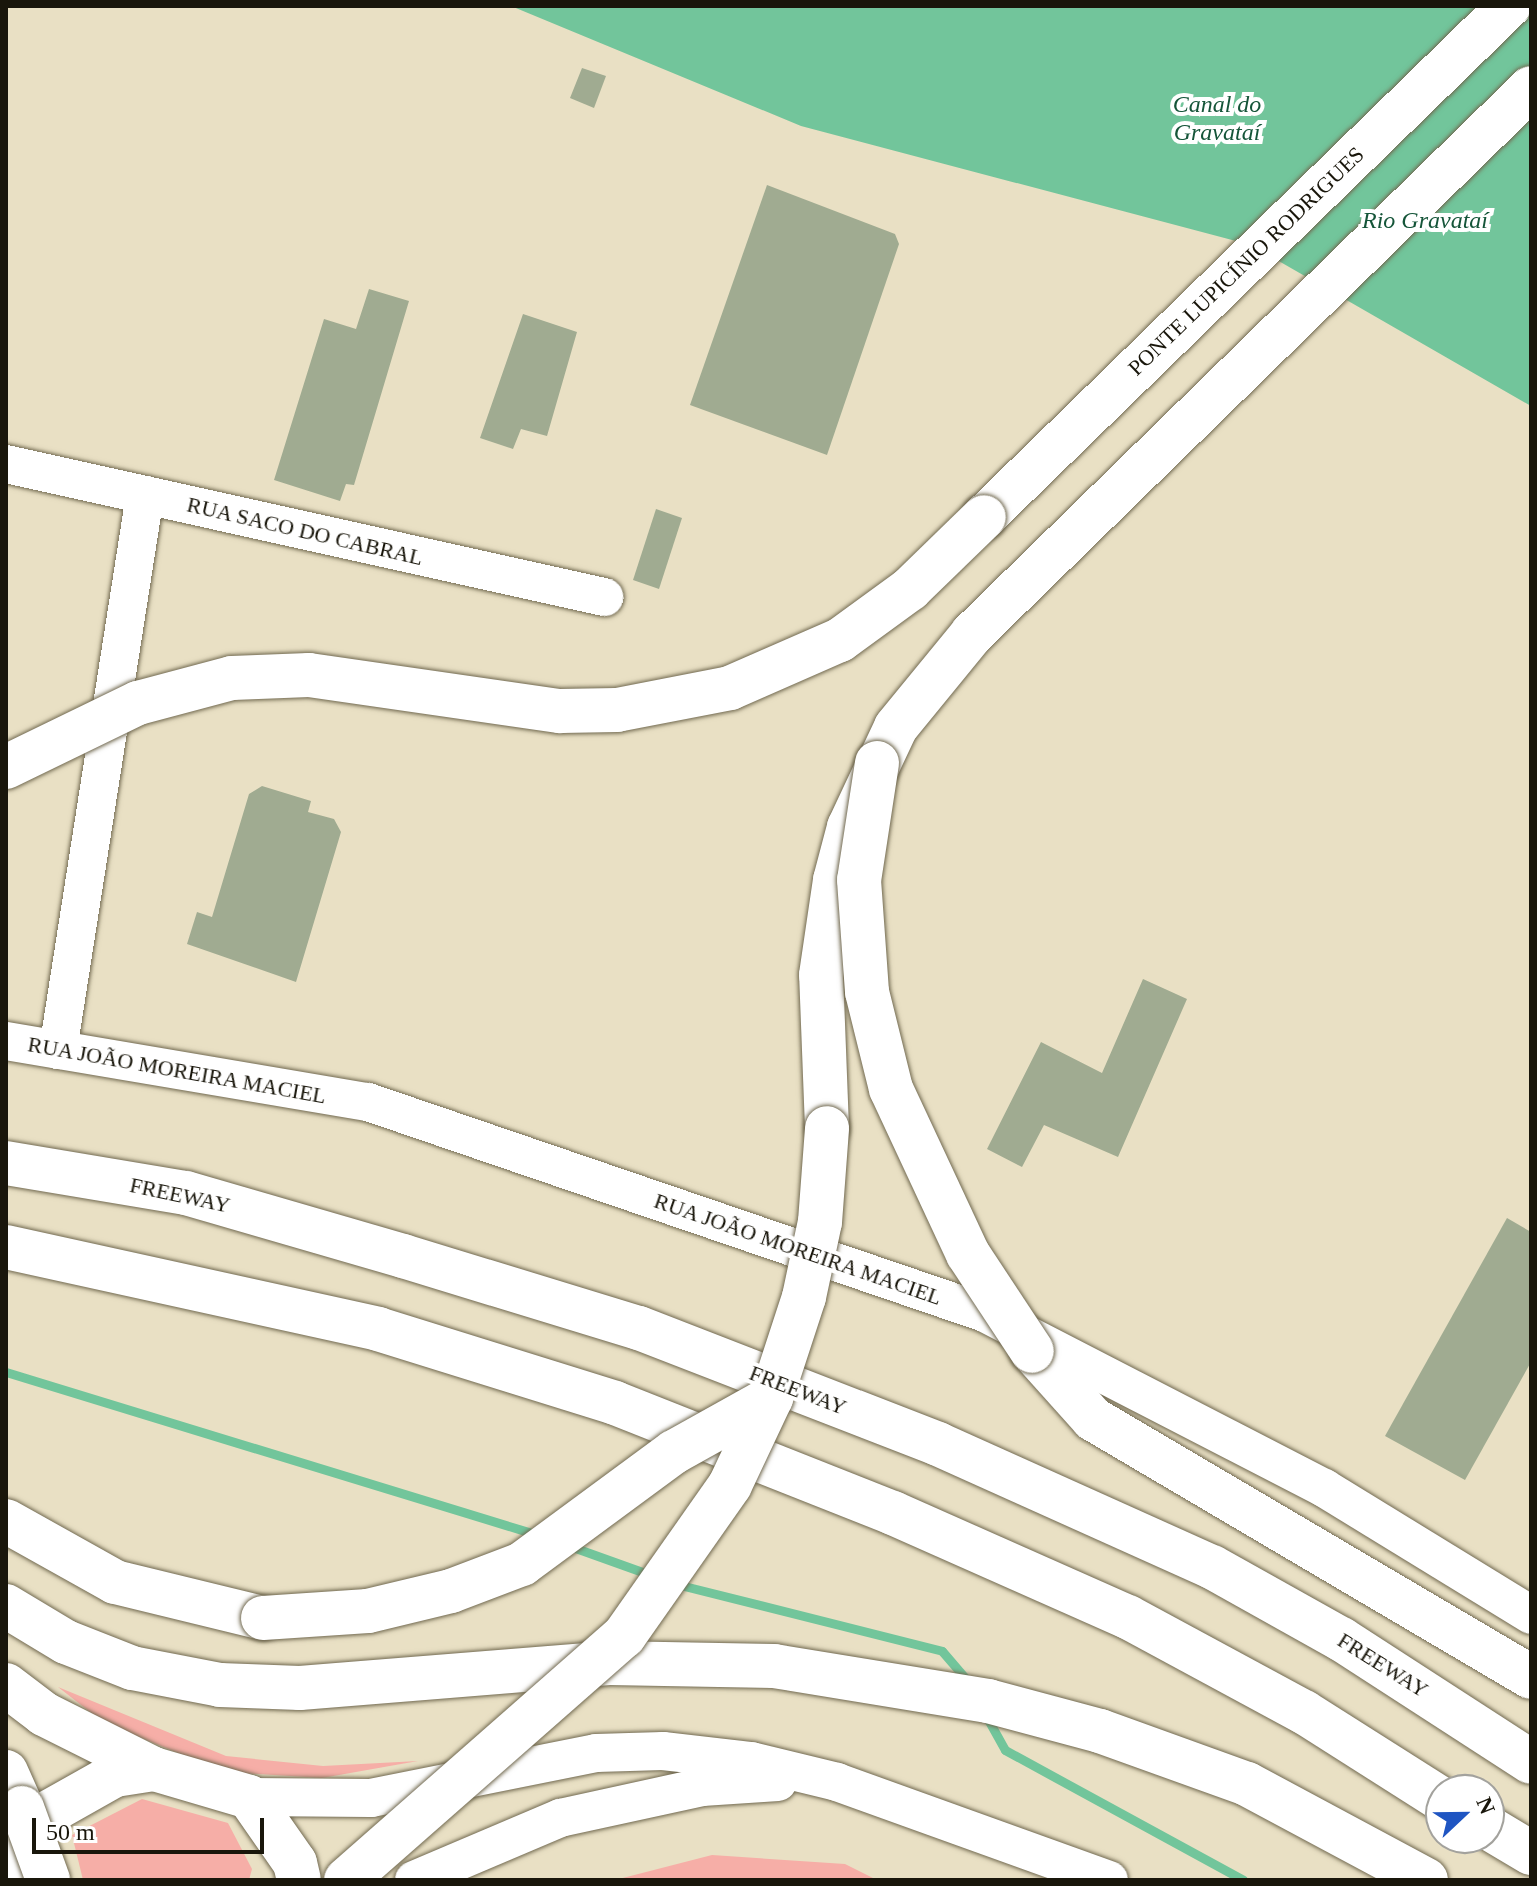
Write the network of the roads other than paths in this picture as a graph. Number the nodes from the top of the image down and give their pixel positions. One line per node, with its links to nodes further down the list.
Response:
1 (1509, 6): 7 (main road, PONTE LUPICÍNIO RODRIGUES, bridge)
2 (1531, 88): 6 (main road)
3 (6, 464): 4 (street, RUA SACO DO CABRAL)
4 (145, 495): 5 (street, RUA SACO DO CABRAL); 9 (street)
5 (604, 597)
6 (877, 763): 12 (main road, bridge); 16 (main road, bridge)
7 (6, 767)
8 (6, 1041): 9 (street, RUA JOÃO MOREIRA MACIEL)
9 (58, 1050): 15 (street, RUA JOÃO MOREIRA MACIEL)
10 (6, 1163): 18 (main road, FREEWAY)
11 (6, 1247): 22 (main road)
12 (771, 1398): 13 (main road, bridge); 29 (main road, bridge)
13 (6, 1521)
14 (6, 1606): 32 (main road, bridge)
15 (1531, 1615)
16 (1531, 1677)
17 (6, 1685): 19 (main road)
18 (1531, 1762)
19 (154, 1769): 23 (main road); 26 (main road)
20 (6, 1772): 27 (main road, bridge)
21 (837, 1782): 23 (street); 30 (street); 31 (street)
22 (1425, 1789)
23 (249, 1797): 28 (main road)
24 (1505, 1838): 25 (main road)
25 (1531, 1853)
26 (10, 1880)
27 (48, 1880)
28 (299, 1880)
29 (346, 1880)
30 (414, 1880)
31 (1109, 1880)
32 (1426, 1880)

